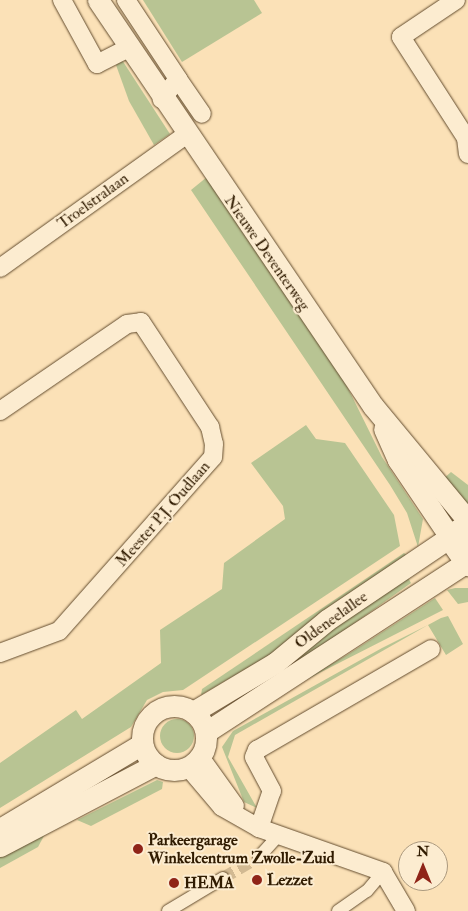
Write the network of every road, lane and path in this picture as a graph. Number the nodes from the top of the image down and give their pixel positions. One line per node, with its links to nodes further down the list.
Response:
1 (62, 0): 5 (street)
2 (126, 0): 6 (street)
3 (456, 0): 10 (street)
4 (105, 2): 5 (street, Nieuwe Deventerweg)
5 (128, 48): 7 (street, Nieuwe Deventerweg)
6 (178, 79): 7 (street); 8 (street)
7 (162, 99): 9 (street, Nieuwe Deventerweg)
8 (202, 114)
9 (186, 135): 11 (street, Troelstralaan); 12 (street, Nieuwe Deventerweg)
10 (468, 154)
11 (0, 268)
12 (373, 406): 14 (street, Nieuwe Deventerweg); 15 (street, Nieuwe Deventerweg)
13 (0, 411): 18 (street, Meester P.J. Oudlaan)
14 (468, 521)
15 (459, 532): 16 (main road, Nieuwe Deventerweg); 19 (street, Oldeneelallee)
16 (468, 562): 20 (street, Oldeneelallee)
17 (431, 649): 24 (street)
18 (0, 653)
19 (194, 712): 20 (street); 21 (street)
20 (206, 732): 22 (street)
21 (142, 744): 23 (street); 25 (street)
22 (194, 762): 23 (street); 24 (street)
23 (156, 764): 27 (street)
24 (252, 823): 26 (street)
25 (0, 829)
26 (279, 835): 28 (street); 29 (street)
27 (0, 846)
28 (259, 857)
29 (383, 872): 32 (street); 33 (street)
30 (223, 878): 31 (street)
31 (168, 911)
32 (338, 911)
33 (406, 911)

